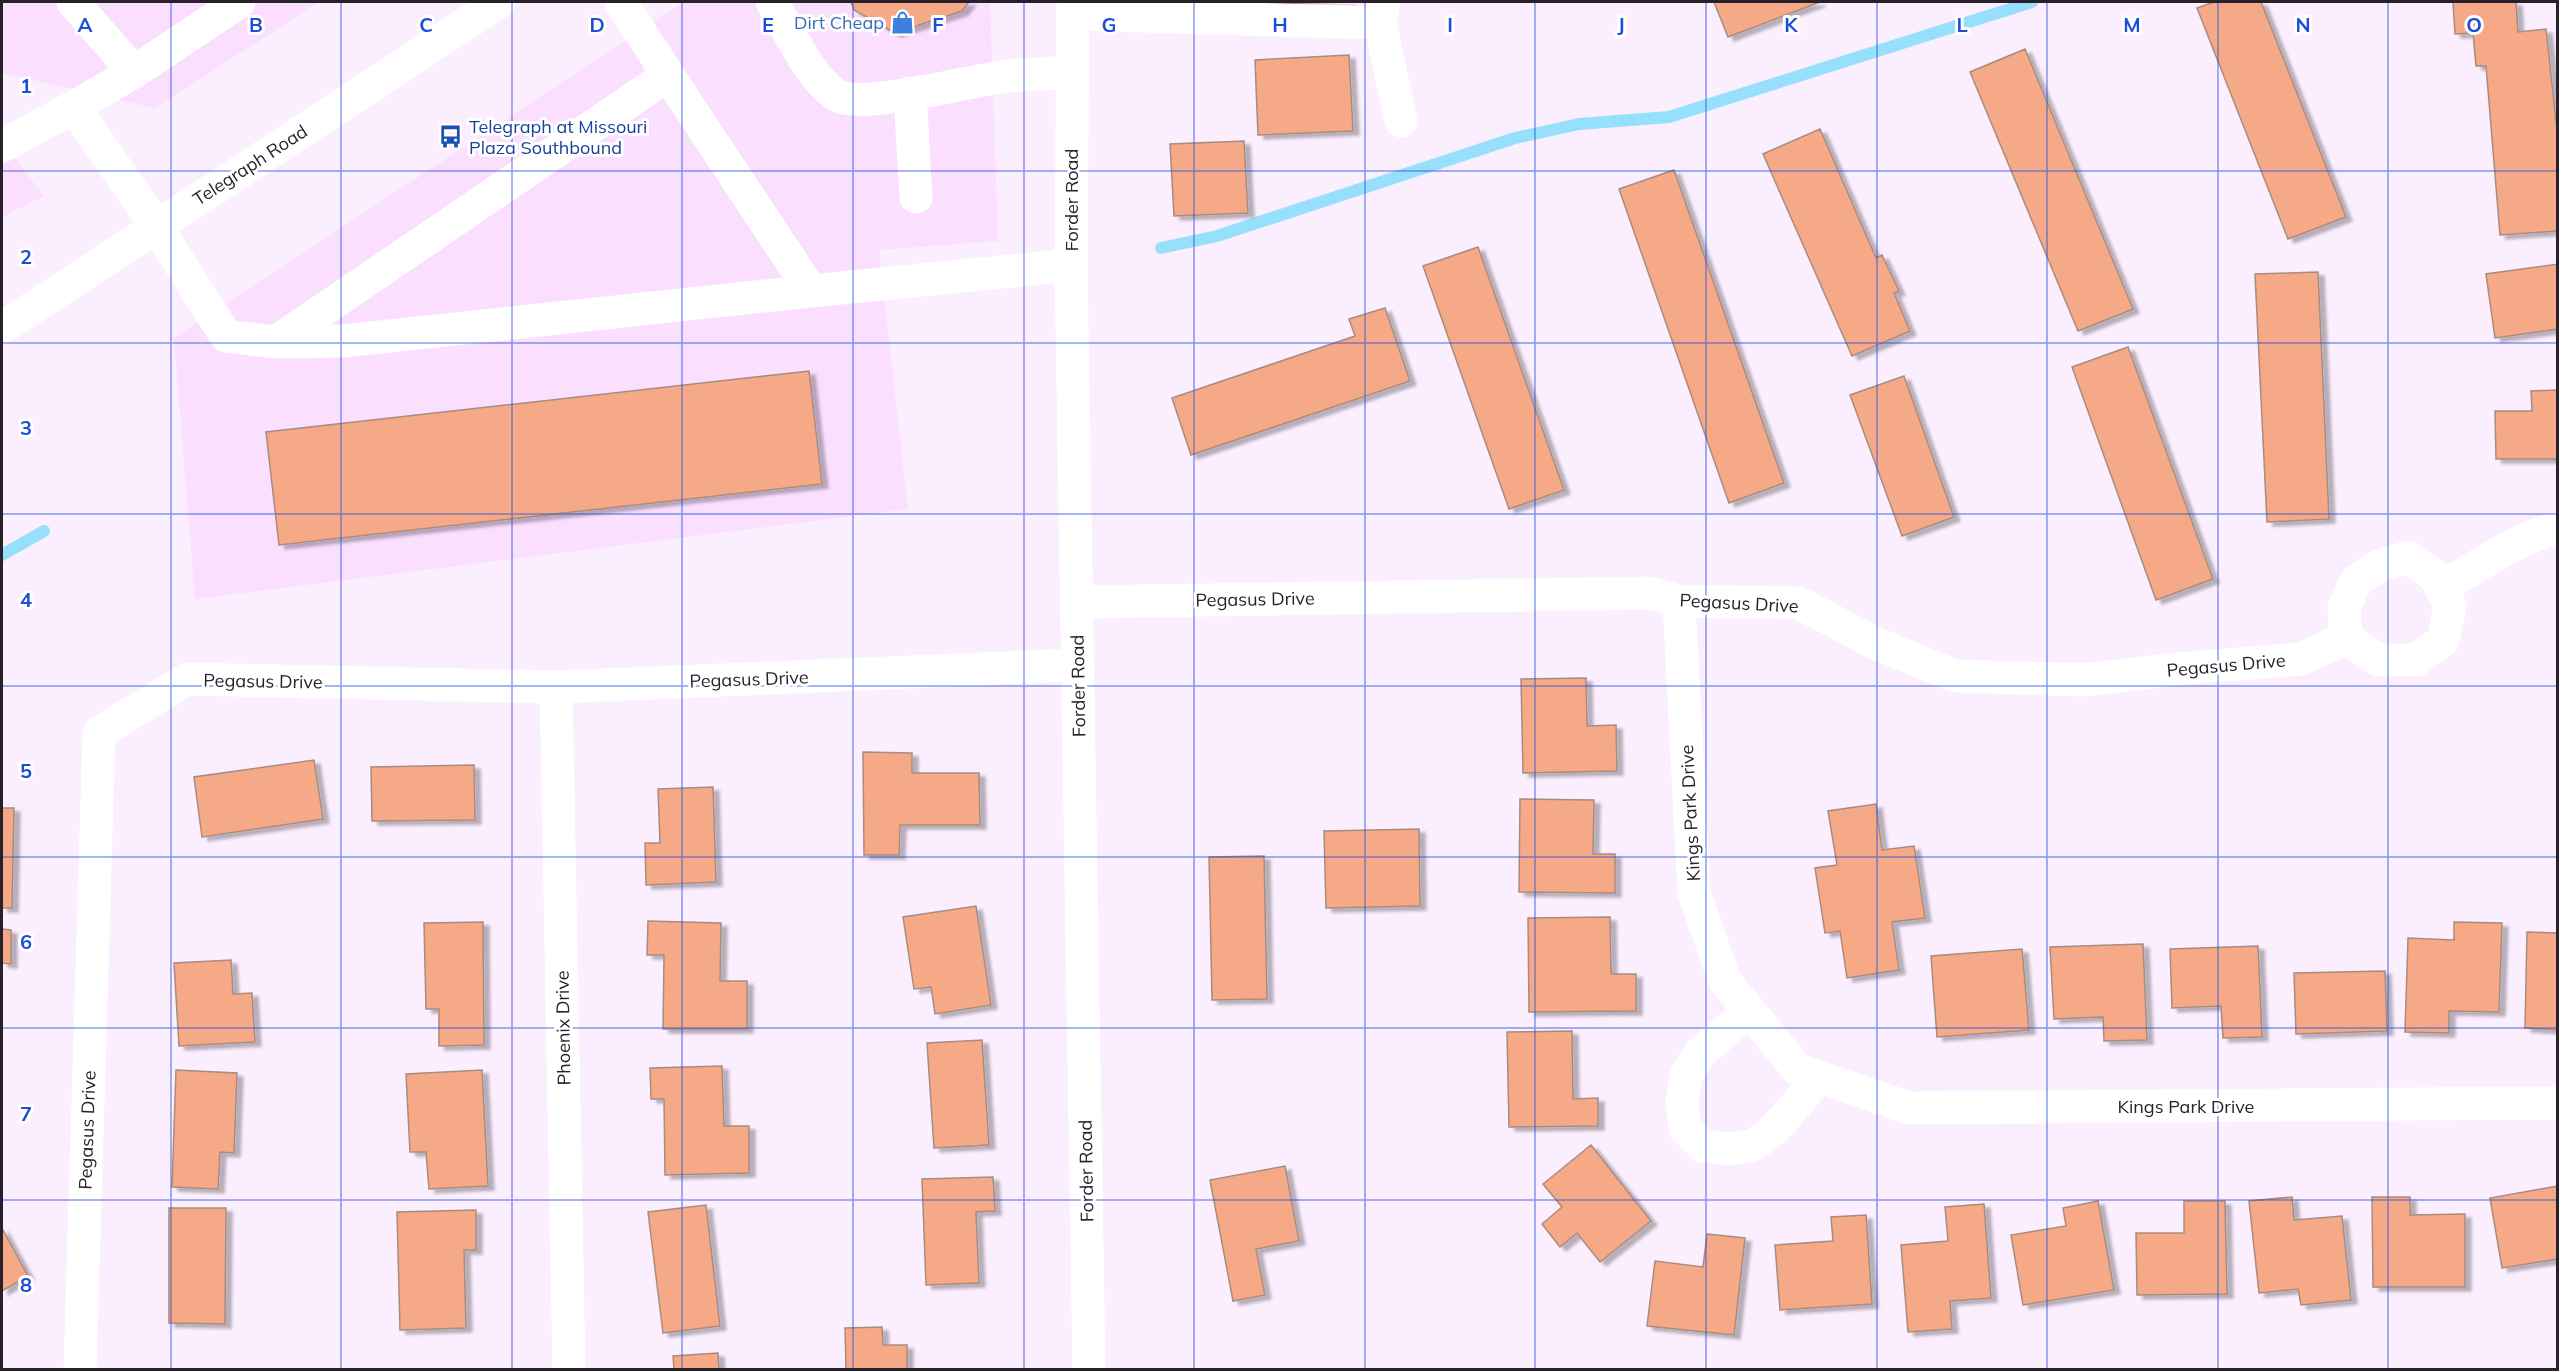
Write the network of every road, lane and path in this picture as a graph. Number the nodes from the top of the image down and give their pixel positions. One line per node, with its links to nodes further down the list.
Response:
1 (73, 2): 8 (street)
2 (239, 2): 8 (street)
3 (499, 2): 16 (street, Telegraph Road)
4 (621, 2): 10 (street)
5 (772, 2): 11 (street)
6 (1073, 8): 7 (street); 9 (street, Forder Road)
7 (1382, 12): 13 (street)
8 (134, 72): 12 (street)
9 (1072, 72): 11 (street); 17 (street, Forder Road)
10 (668, 75): 18 (street); 20 (street)
11 (910, 93): 15 (street)
12 (74, 107): 14 (street); 16 (street)
13 (1401, 121)
14 (2, 146)
15 (916, 197)
16 (156, 226): 19 (street, Telegraph Road); 20 (street)
17 (1071, 265): 18 (street); 24 (street, Forder Road)
18 (811, 291): 20 (street)
19 (2, 328)
20 (276, 342)
21 (2558, 530): 22 (street)
22 (2441, 588): 25 (street); 25 (street)
23 (1679, 601): 24 (street, Pegasus Drive); 25 (street, Pegasus Drive); 28 (street, Kings Park Drive)
24 (1076, 602): 26 (street, Forder Road)
25 (2346, 638)
26 (1078, 665): 27 (street, Pegasus Drive); 33 (street, Forder Road)
27 (556, 687): 31 (street, Pegasus Drive); 32 (street, Phoenix Drive)
28 (1749, 1011): 29 (street, Kings Park Drive); 29 (street)
29 (1819, 1077): 30 (street, Kings Park Drive)
30 (2558, 1103)
31 (80, 1370)
32 (569, 1370)
33 (1089, 1370)

